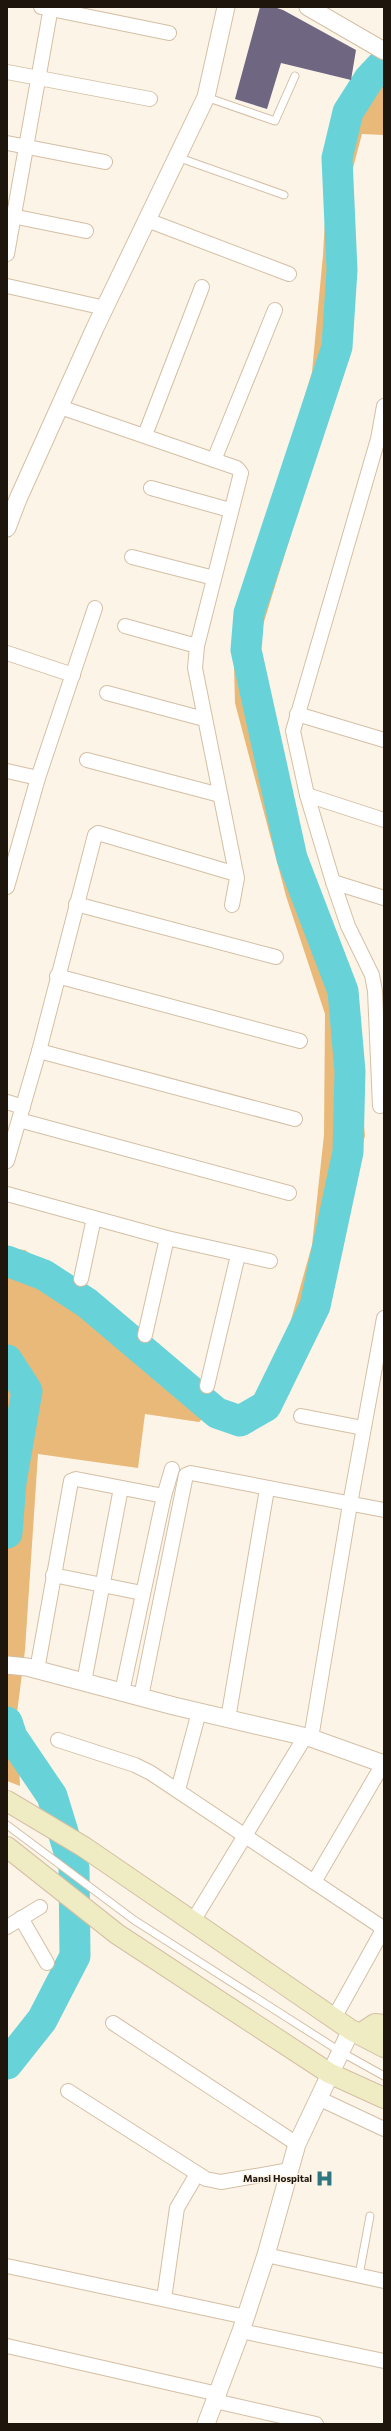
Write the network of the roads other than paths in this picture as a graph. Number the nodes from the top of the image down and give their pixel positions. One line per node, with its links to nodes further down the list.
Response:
1 (226, 7): 9 (street)
2 (308, 7): 5 (street)
3 (47, 8): 4 (street); 8 (street)
4 (169, 33)
5 (384, 51)
6 (7, 72): 8 (street)
7 (295, 76): 9 (lane)
8 (37, 78): 10 (street); 12 (street)
9 (206, 97): 13 (street)
10 (150, 99)
11 (7, 143): 12 (street)
12 (25, 146): 14 (street); 16 (street)
13 (177, 157): 15 (lane); 17 (street)
14 (105, 162)
15 (284, 195)
16 (10, 216): 18 (street); 19 (street)
17 (146, 220): 20 (street); 23 (street)
18 (86, 231)
19 (7, 254)
20 (289, 274)
21 (7, 286): 23 (street)
22 (202, 287): 27 (street)
23 (105, 308): 26 (street)
24 (276, 310): 29 (street)
25 (384, 406): 28 (street)
26 (60, 407): 27 (street); 31 (street)
27 (145, 435): 29 (street)
28 (381, 440): 42 (street)
29 (214, 460): 32 (street)
30 (151, 488): 32 (street)
31 (12, 498): 33 (street)
32 (230, 510): 35 (street)
33 (7, 528)
34 (132, 557): 35 (street)
35 (214, 578): 38 (street)
36 (95, 608): 40 (street)
37 (125, 626): 38 (street)
38 (197, 646): 43 (street)
39 (7, 653): 40 (street)
40 (73, 675): 47 (street)
41 (107, 693): 43 (street)
42 (297, 714): 44 (street); 49 (street)
43 (204, 719): 48 (street)
44 (384, 740)
45 (87, 760): 48 (street)
46 (7, 771): 47 (street)
47 (38, 778): 51 (street)
48 (220, 795): 52 (street)
49 (307, 795): 50 (street); 53 (street)
50 (384, 820)
51 (12, 845): 54 (street)
52 (236, 874): 56 (street); 57 (street)
53 (333, 882): 55 (street); 60 (street)
54 (7, 887)
55 (384, 898)
56 (76, 904): 58 (street); 59 (street)
57 (232, 905)
58 (276, 957)
59 (57, 976): 61 (street); 62 (street)
60 (378, 977): 63 (street)
61 (300, 1041)
62 (39, 1051): 66 (street); 67 (street)
63 (381, 1056): 65 (street)
64 (7, 1102): 66 (street)
65 (380, 1106)
66 (21, 1114): 68 (street); 69 (street)
67 (295, 1119)
68 (7, 1160)
69 (289, 1193)
70 (7, 1194): 71 (street)
71 (94, 1218): 72 (street); 75 (street)
72 (167, 1238): 73 (street); 77 (street)
73 (238, 1255): 74 (street); 78 (street)
74 (270, 1261)
75 (81, 1279)
76 (384, 1318): 80 (street)
77 (145, 1335)
78 (207, 1386)
79 (301, 1416): 80 (street)
80 (363, 1428): 85 (street)
81 (172, 1469): 84 (street)
82 (120, 1488): 84 (street); 87 (street); 88 (street)
83 (267, 1489): 85 (street); 94 (street); 96 (street)
84 (164, 1496): 89 (street)
85 (350, 1504): 86 (street); 97 (street)
86 (384, 1510)
87 (53, 1576): 88 (street); 91 (street)
88 (101, 1585): 89 (street); 92 (street)
89 (142, 1593): 93 (street)
90 (7, 1665): 91 (street)
91 (32, 1668): 92 (street)
92 (84, 1682): 93 (street)
93 (122, 1692): 94 (street)
94 (141, 1697): 95 (street)
95 (199, 1712): 96 (street); 100 (street)
96 (228, 1719): 97 (street)
97 (308, 1737): 99 (street); 103 (street)
98 (58, 1740): 100 (street)
99 (384, 1764): 105 (street)
100 (178, 1790): 103 (street)
101 (10, 1803): 108 (main road)
102 (7, 1825): 104 (lane)
103 (246, 1837): 105 (street); 108 (street)
104 (15, 1843): 117 (lane); 118 (main road)
105 (314, 1882): 110 (street)
106 (40, 1906): 107 (street)
107 (21, 1918): 109 (street); 111 (street)
108 (193, 1921): 112 (main road)
109 (7, 1927)
110 (384, 1928): 112 (street)
111 (47, 1963)
112 (334, 2018): 115 (main road)
113 (113, 2023): 124 (street)
114 (384, 2025): 115 (main road)
115 (356, 2032): 116 (main road); 117 (street)
116 (384, 2047)
117 (340, 2052): 118 (street); 119 (lane)
118 (329, 2073): 121 (street); 122 (main road)
119 (384, 2076)
120 (68, 2091): 126 (street)
121 (318, 2098): 123 (street); 124 (street)
122 (384, 2098)
123 (384, 2129)
124 (297, 2144): 125 (street)
125 (290, 2170): 126 (street); 128 (street)
126 (197, 2174): 132 (street)
127 (370, 2216): 130 (lane)
128 (266, 2255): 130 (street); 133 (street)
129 (7, 2266): 132 (street)
130 (358, 2275): 131 (street)
131 (384, 2281)
132 (164, 2299): 133 (street)
133 (244, 2324): 135 (street); 136 (street)
134 (7, 2346): 136 (street)
135 (384, 2361)
136 (216, 2398): 137 (street); 138 (street)
137 (206, 2424)
138 (316, 2424)

